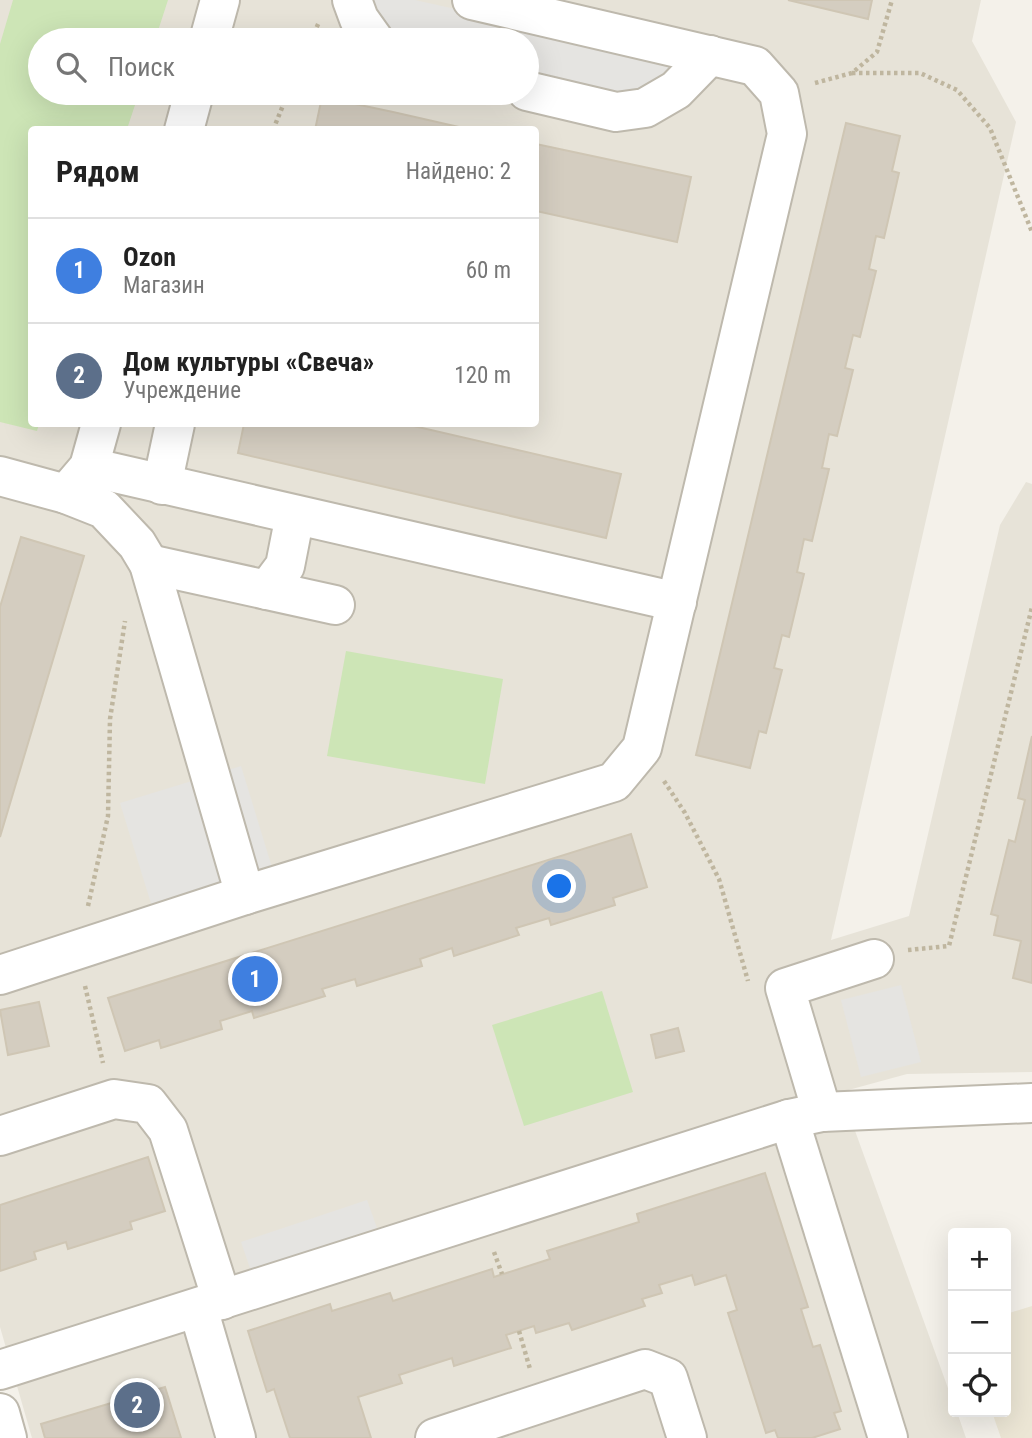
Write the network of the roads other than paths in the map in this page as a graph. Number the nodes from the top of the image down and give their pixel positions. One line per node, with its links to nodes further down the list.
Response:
1 (220, 0): 4 (street)
2 (352, 0): 5 (street)
3 (472, 0): 6 (street)
4 (212, 28)
5 (365, 28)
6 (710, 55): 7 (street); 18 (street)
7 (539, 94)
8 (191, 105): 9 (street)
9 (185, 126)
10 (100, 427): 13 (street)
11 (174, 427): 14 (street)
12 (0, 476): 13 (street)
13 (78, 480): 14 (street); 16 (street)
14 (162, 485): 15 (street)
15 (295, 515): 17 (street); 18 (street)
16 (149, 564): 17 (street); 20 (street)
17 (267, 590): 19 (street)
18 (677, 602): 20 (street)
19 (335, 605)
20 (245, 895): 22 (street)
21 (874, 959): 24 (street)
22 (0, 975)
23 (1032, 1103): 24 (street)
24 (806, 1115): 26 (street); 33 (street)
25 (0, 1136): 26 (street)
26 (210, 1304): 27 (street); 30 (street)
27 (0, 1370)
28 (0, 1413): 29 (street)
29 (7, 1438)
30 (236, 1438)
31 (435, 1438): 32 (street)
32 (687, 1438)
33 (888, 1438)

